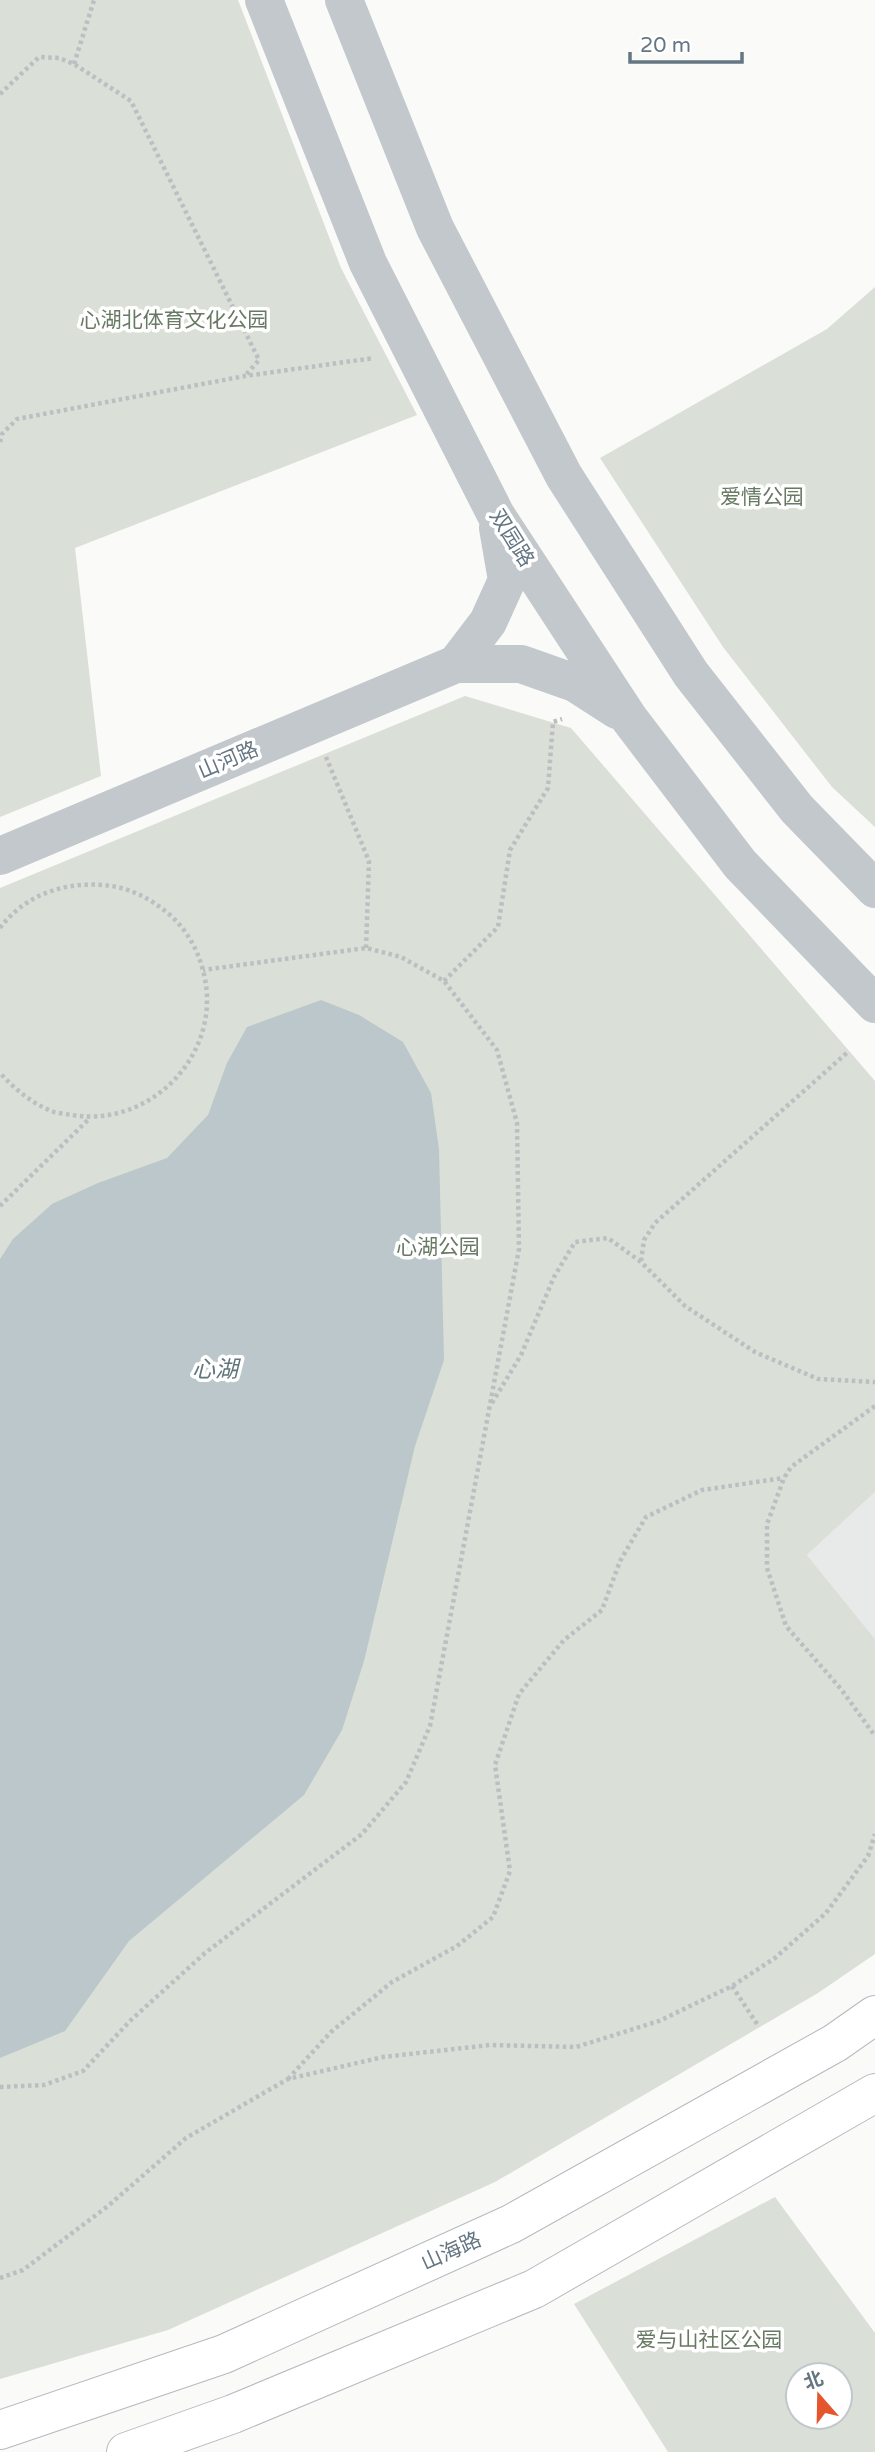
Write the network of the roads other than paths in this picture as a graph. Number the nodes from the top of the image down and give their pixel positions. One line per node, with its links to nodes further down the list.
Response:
1 (264, 0): 3 (street, 双园路)
2 (344, 0): 7 (street)
3 (496, 515): 4 (street); 5 (street, 双园路)
4 (456, 664): 5 (street); 6 (street, 山河路)
5 (628, 717): 8 (street, 双园路)
6 (0, 856)
7 (875, 889)
8 (875, 1004)
9 (875, 2015): 11 (main road, 山海路)
10 (875, 2093): 12 (main road)
11 (0, 2430)
12 (126, 2452)

